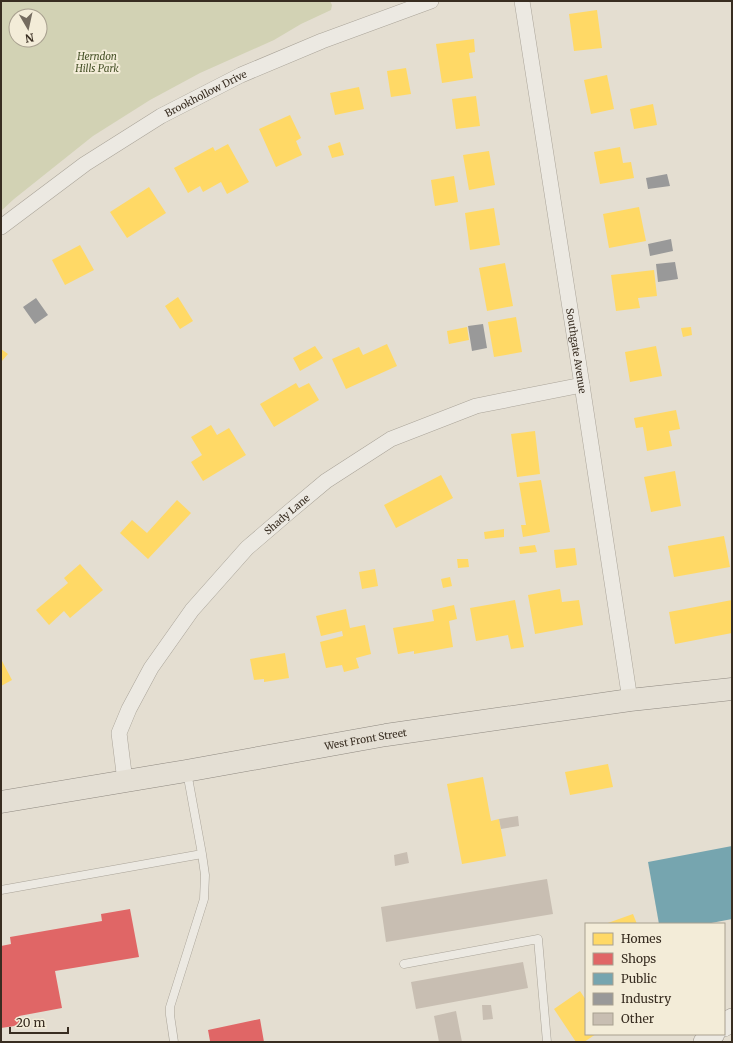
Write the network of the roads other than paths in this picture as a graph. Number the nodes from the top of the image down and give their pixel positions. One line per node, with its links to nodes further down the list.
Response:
1 (432, 1): 3 (street, Brookhollow Drive)
2 (522, 1): 4 (street, Southgate Avenue)
3 (1, 227)
4 (582, 385): 6 (street, Southgate Avenue); 8 (street, Shady Lane)
5 (732, 689): 6 (main road, West Front Street)
6 (630, 700): 7 (main road, West Front Street)
7 (186, 771): 8 (main road, West Front Street); 10 (lane)
8 (125, 782): 9 (main road, West Front Street)
9 (1, 802)
10 (202, 854): 11 (lane); 14 (lane)
11 (1, 890)
12 (404, 964): 15 (lane)
13 (713, 1035): 16 (street)
14 (174, 1042)
15 (547, 1042)
16 (704, 1042)

